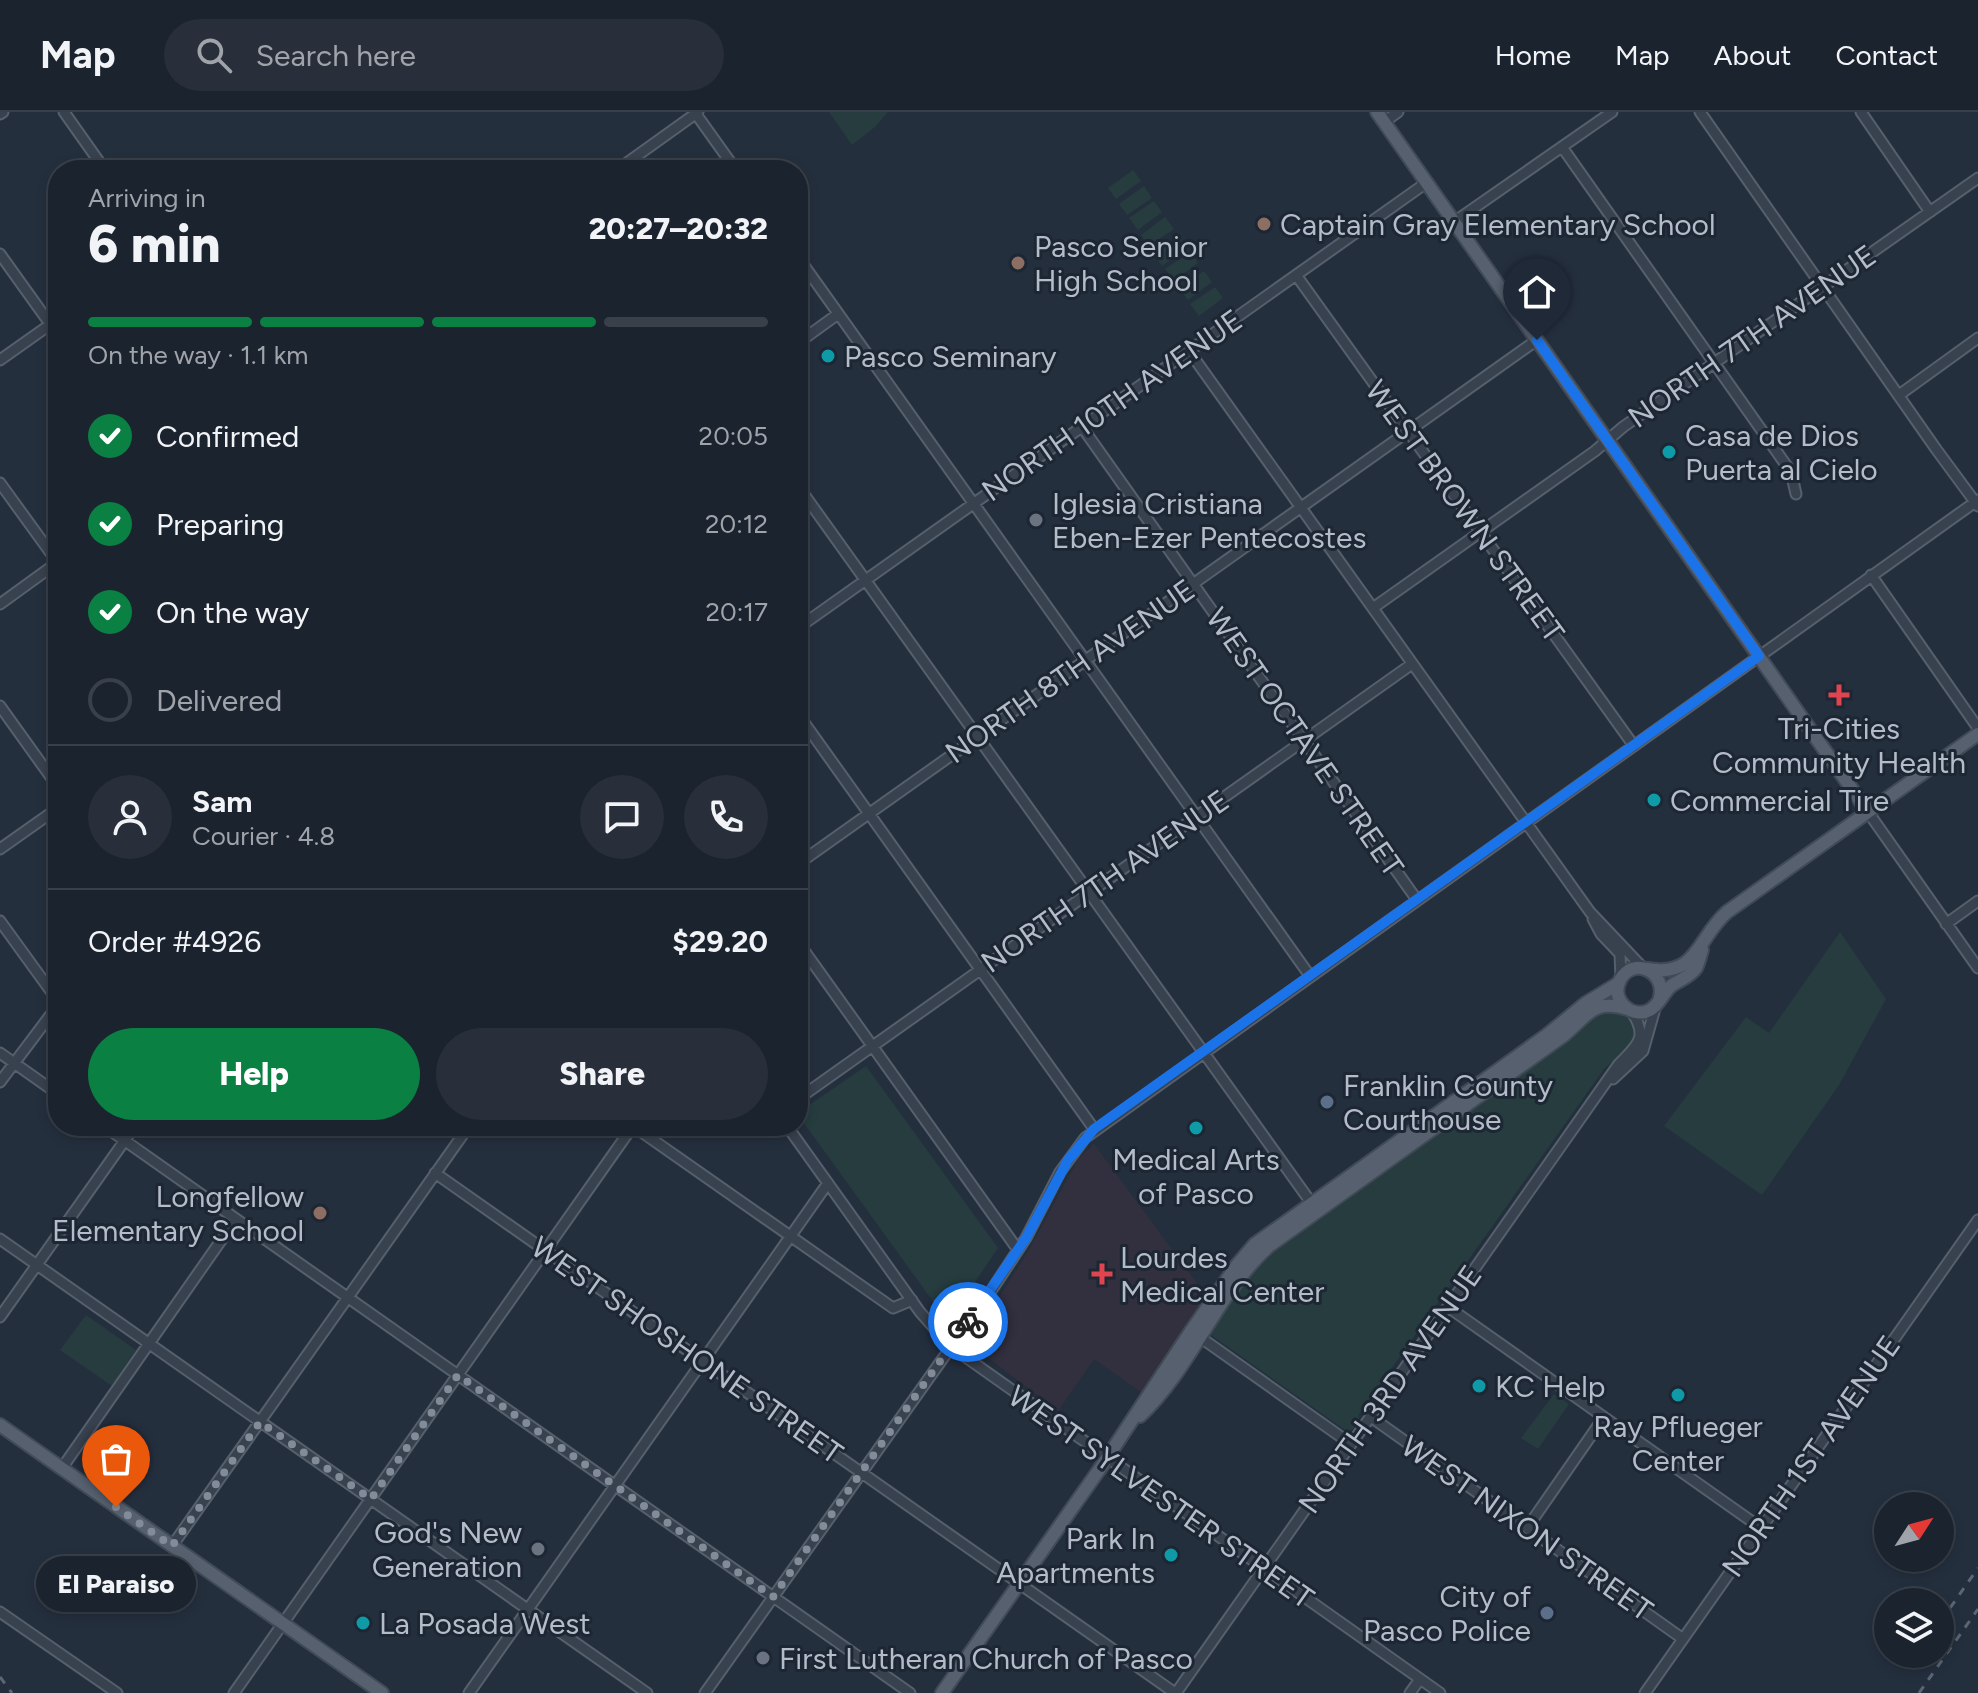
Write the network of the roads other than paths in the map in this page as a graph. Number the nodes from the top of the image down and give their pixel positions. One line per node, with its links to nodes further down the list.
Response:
1 (64, 112): 9 (street)
2 (1398, 112): 7 (street)
3 (1612, 112): 8 (street)
4 (1700, 112): 19 (street)
5 (1861, 112): 14 (street)
6 (697, 113): 10 (street); 11 (street)
7 (1380, 117): 13 (main road)
8 (1562, 147): 15 (street); 28 (street)
9 (98, 160)
10 (631, 160)
11 (729, 160)
12 (1978, 178): 14 (street, NORTH 7TH AVENUE)
13 (1426, 183): 15 (main road); 18 (street, NORTH 10TH AVENUE)
14 (1930, 212): 19 (street, NORTH 7TH AVENUE)
15 (1454, 222): 25 (main road)
16 (0, 254): 20 (street)
17 (808, 271): 21 (street)
18 (1296, 275): 26 (street, NORTH 10TH AVENUE); 31 (street, WEST BROWN STREET)
19 (1822, 287): 28 (street, NORTH 7TH AVENUE); 29 (street)
20 (48, 314)
21 (838, 314): 23 (street); 37 (street)
22 (48, 325): 27 (street)
23 (808, 336)
24 (1978, 338): 29 (street)
25 (1537, 340): 31 (street, NORTH 8TH AVENUE); 32 (main road)
26 (1189, 351): 30 (street, NORTH 10TH AVENUE); 38 (street)
27 (0, 360)
28 (1714, 363): 32 (street, NORTH 7TH AVENUE); 34 (street)
29 (1899, 395): 36 (street)
30 (1082, 427): 37 (street, NORTH 10TH AVENUE); 44 (street, WEST OCTAVE STREET)
31 (1408, 431): 38 (street, NORTH 8TH AVENUE); 39 (street, WEST BROWN STREET)
32 (1607, 440): 39 (street, NORTH 7TH AVENUE); 48 (main road)
33 (0, 483): 40 (street)
34 (1796, 494)
35 (808, 500): 43 (street)
36 (1977, 503): 42 (street)
37 (973, 504): 43 (street, NORTH 10TH AVENUE); 49 (street)
38 (1300, 508): 44 (street, NORTH 8TH AVENUE); 46 (street)
39 (1480, 532): 46 (street, NORTH 7TH AVENUE); 57 (street, WEST BROWN STREET)
40 (48, 549)
41 (48, 570): 45 (street)
42 (1871, 575): 48 (street); 53 (street)
43 (865, 580): 47 (street, NORTH 10TH AVENUE); 55 (street)
44 (1193, 584): 49 (street, NORTH 8TH AVENUE); 56 (street, WEST OCTAVE STREET)
45 (0, 604)
46 (1373, 608): 50 (street)
47 (808, 621)
48 (1759, 656): 57 (street); 59 (main road)
49 (1085, 660): 55 (street, NORTH 8TH AVENUE); 62 (street)
50 (1412, 664): 56 (street, NORTH 7TH AVENUE); 63 (street)
51 (0, 706): 58 (street)
52 (808, 728): 60 (street)
53 (1978, 728)
54 (1978, 734): 59 (main road)
55 (978, 737): 60 (street, NORTH 8TH AVENUE); 66 (street)
56 (1304, 740): 62 (street, NORTH 7TH AVENUE); 67 (street, WEST OCTAVE STREET)
57 (1634, 746): 63 (street)
58 (48, 773)
59 (1868, 812): 71 (street); 72 (main road)
60 (869, 814): 65 (street, NORTH 8TH AVENUE); 76 (street)
61 (48, 815): 64 (street)
62 (1197, 817): 66 (street, NORTH 7TH AVENUE); 77 (street)
63 (1526, 823): 67 (street); 69 (street)
64 (0, 849)
65 (808, 857)
66 (1089, 893): 76 (street, NORTH 7TH AVENUE); 84 (street)
67 (1417, 900): 77 (street)
68 (1978, 901): 71 (street)
69 (1590, 912): 75 (street); 78 (street)
70 (0, 921): 79 (street)
71 (1946, 924): 74 (street)
72 (1703, 946): 75 (main road); 80 (main road)
73 (808, 956): 83 (street)
74 (1978, 968)
75 (1646, 969): 78 (main road); 80 (main road)
76 (981, 970): 83 (street, NORTH 7TH AVENUE); 91 (street)
77 (1310, 976): 84 (street)
78 (1620, 981): 81 (main road); 101 (main road)
79 (48, 989)
80 (1658, 1003): 81 (main road); 88 (street, NORTH 3RD AVENUE)
81 (1629, 1010): 88 (street, NORTH 3RD AVENUE); 101 (main road)
82 (48, 1017): 86 (street)
83 (873, 1046): 90 (street, NORTH 7TH AVENUE); 107 (street)
84 (1203, 1052): 91 (street); 101 (street)
85 (0, 1053): 86 (street)
86 (14, 1063): 87 (street); 89 (street)
87 (0, 1082)
88 (1604, 1086): 111 (street, NORTH 3RD AVENUE)
89 (48, 1087)
90 (808, 1092)
91 (1094, 1129): 107 (street)
92 (117, 1136): 98 (street)
93 (128, 1136): 98 (street)
94 (462, 1136): 99 (street)
95 (626, 1136): 106 (street)
96 (647, 1136): 104 (street)
97 (794, 1136): 100 (street, WEST SYLVESTER STREET)
98 (124, 1141): 102 (street); 108 (street)
99 (435, 1173): 106 (street, WEST SHOSHONE STREET); 109 (street)
100 (828, 1183): 104 (street); 110 (street, WEST SYLVESTER STREET)
101 (1314, 1206): 113 (main road)
102 (236, 1219): 109 (street); 114 (street)
103 (1978, 1220): 129 (street, NORTH 1ST AVENUE)
104 (790, 1237): 110 (street); 116 (street)
105 (0, 1239): 108 (street)
106 (546, 1250): 116 (street, WEST SHOSHONE STREET); 117 (street)
107 (1018, 1250): 115 (street)
108 (37, 1265): 112 (street); 114 (street)
109 (348, 1298): 117 (street); 120 (street)
110 (912, 1300): 115 (street, WEST SYLVESTER STREET)
111 (1448, 1307): 118 (street, NORTH 3RD AVENUE); 119 (street)
112 (0, 1317)
113 (1195, 1334): 122 (street, WEST NIXON STREET); 123 (main road)
114 (149, 1344): 120 (street); 124 (street)
115 (950, 1346): 123 (street, WEST SYLVESTER STREET); 125 (street)
116 (703, 1361): 125 (street, WEST SHOSHONE STREET); 126 (street)
117 (458, 1375): 126 (street); 127 (street)
118 (1371, 1417): 122 (street, NORTH 3RD AVENUE); 128 (street, WEST NIXON STREET)
119 (1604, 1417): 128 (street); 129 (street)
120 (260, 1422): 127 (street); 130 (street)
121 (0, 1425): 124 (main road)
122 (1351, 1444): 131 (street, NORTH 3RD AVENUE)
123 (1106, 1458): 131 (street, WEST SYLVESTER STREET); 132 (main road)
124 (62, 1468): 130 (main road)
125 (861, 1472): 132 (street, WEST SHOSHONE STREET); 133 (street)
126 (615, 1486): 133 (street); 134 (street)
127 (371, 1499): 134 (street); 136 (street)
128 (1527, 1528): 137 (street, WEST NIXON STREET)
129 (1761, 1528): 137 (street, NORTH 1ST AVENUE)
130 (172, 1546): 136 (main road)
131 (1263, 1569): 138 (street, WEST SYLVESTER STREET); 147 (street, NORTH 3RD AVENUE)
132 (1018, 1583): 146 (main road); 147 (street, WEST SHOSHONE STREET)
133 (773, 1597): 144 (street); 145 (street)
134 (528, 1610): 142 (street); 143 (street)
135 (0, 1612): 139 (street)
136 (282, 1623): 140 (street); 141 (main road)
137 (1683, 1639): 150 (street, NORTH 1ST AVENUE)
138 (1420, 1679): 148 (street); 149 (street, WEST SYLVESTER STREET)
139 (117, 1693)
140 (234, 1693)
141 (382, 1693)
142 (469, 1693)
143 (647, 1693)
144 (705, 1693)
145 (910, 1693)
146 (942, 1693)
147 (1175, 1693)
148 (1410, 1693)
149 (1440, 1693)
150 (1645, 1693)

